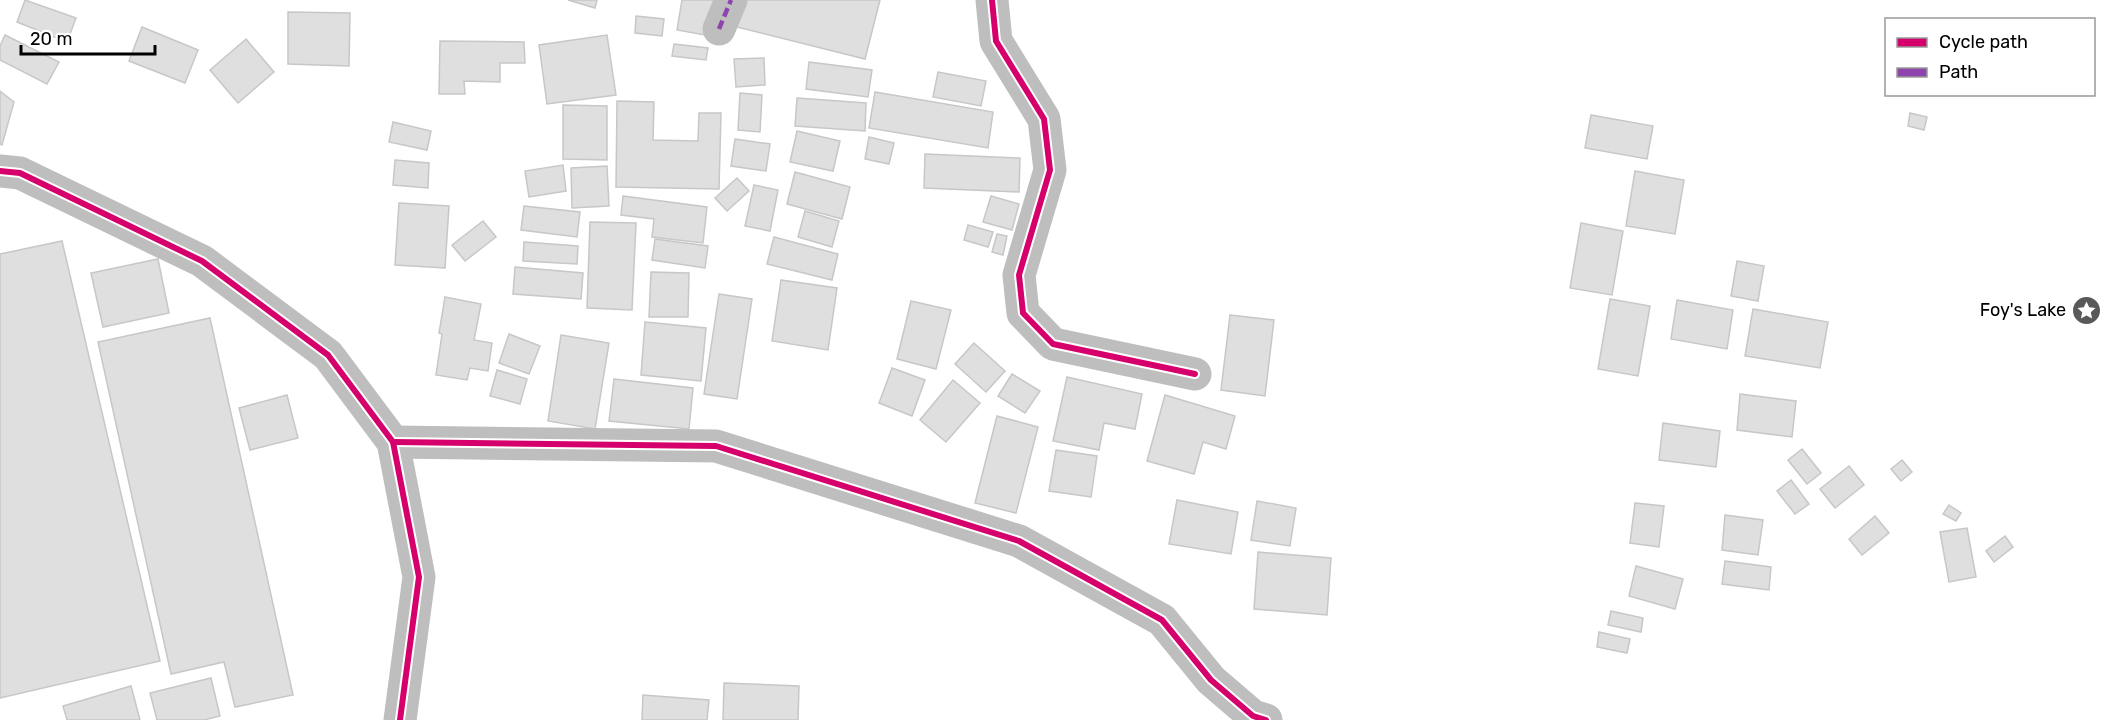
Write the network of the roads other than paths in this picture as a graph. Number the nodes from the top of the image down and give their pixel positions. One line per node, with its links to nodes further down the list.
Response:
1 (992, 0): 3 (street)
2 (0, 171): 4 (street)
3 (1196, 374)
4 (393, 442): 5 (street); 6 (street)
5 (400, 720)
6 (1266, 720)

